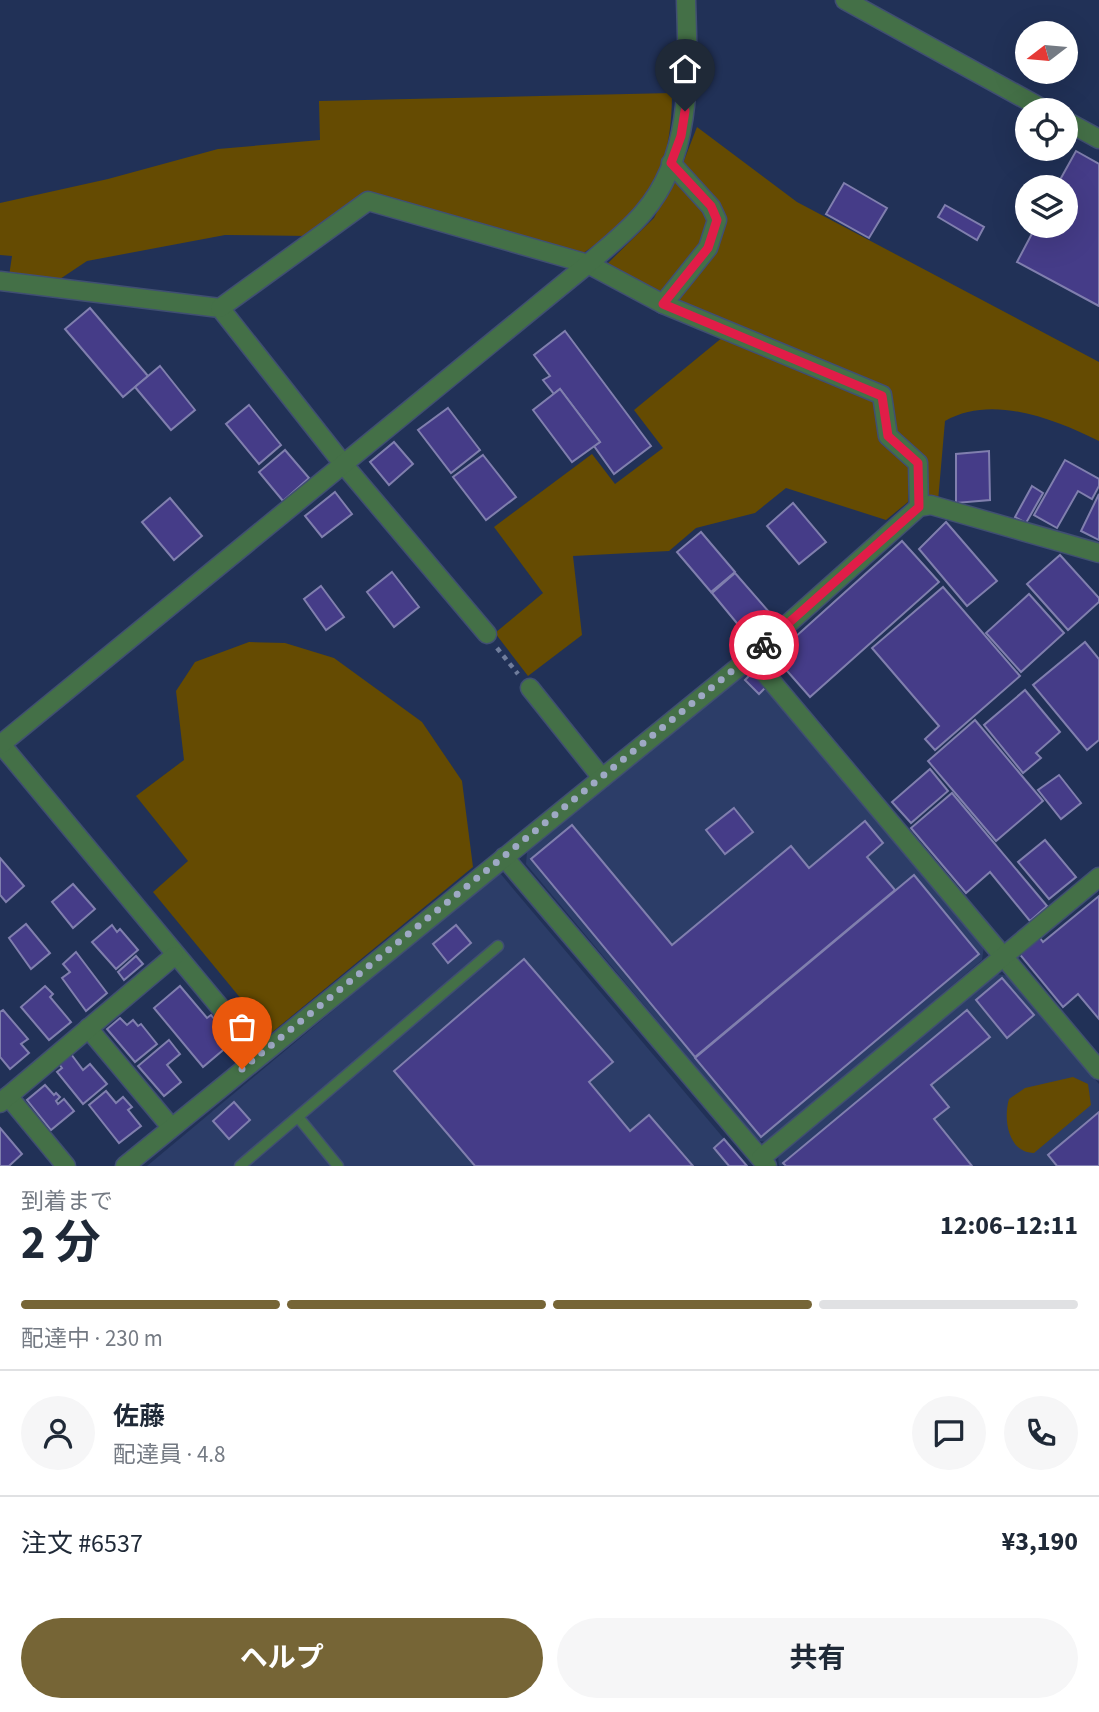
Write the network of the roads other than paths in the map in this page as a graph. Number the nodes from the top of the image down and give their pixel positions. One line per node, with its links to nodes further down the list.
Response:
1 (686, 0): 6 (street)
2 (845, 0): 3 (street)
3 (1023, 98)
4 (1078, 128): 5 (street)
5 (1099, 139)
6 (671, 163): 7 (street); 9 (street)
7 (587, 264): 9 (street); 10 (street); 11 (street)
8 (0, 281): 10 (street)
9 (663, 304): 12 (street)
10 (219, 308): 11 (street)
11 (344, 465): 14 (street); 17 (street)
12 (919, 507): 13 (street); 15 (street)
13 (1099, 553)
14 (486, 634)
15 (751, 657): 18 (street); 23 (street)
16 (530, 688): 18 (street)
17 (0, 744): 22 (street)
18 (602, 778): 19 (street)
19 (505, 857): 25 (street); 30 (street)
20 (1099, 877): 23 (street)
21 (498, 946): 28 (lane)
22 (174, 956): 24 (street); 25 (street)
23 (1004, 956): 26 (street); 30 (street)
24 (89, 1028): 27 (street); 29 (street)
25 (259, 1054): 29 (street)
26 (1099, 1070)
27 (4, 1099): 31 (street)
28 (298, 1117): 33 (lane); 34 (lane)
29 (171, 1128): 32 (street)
30 (764, 1162)
31 (66, 1166)
32 (125, 1166)
33 (240, 1166)
34 (338, 1166)

